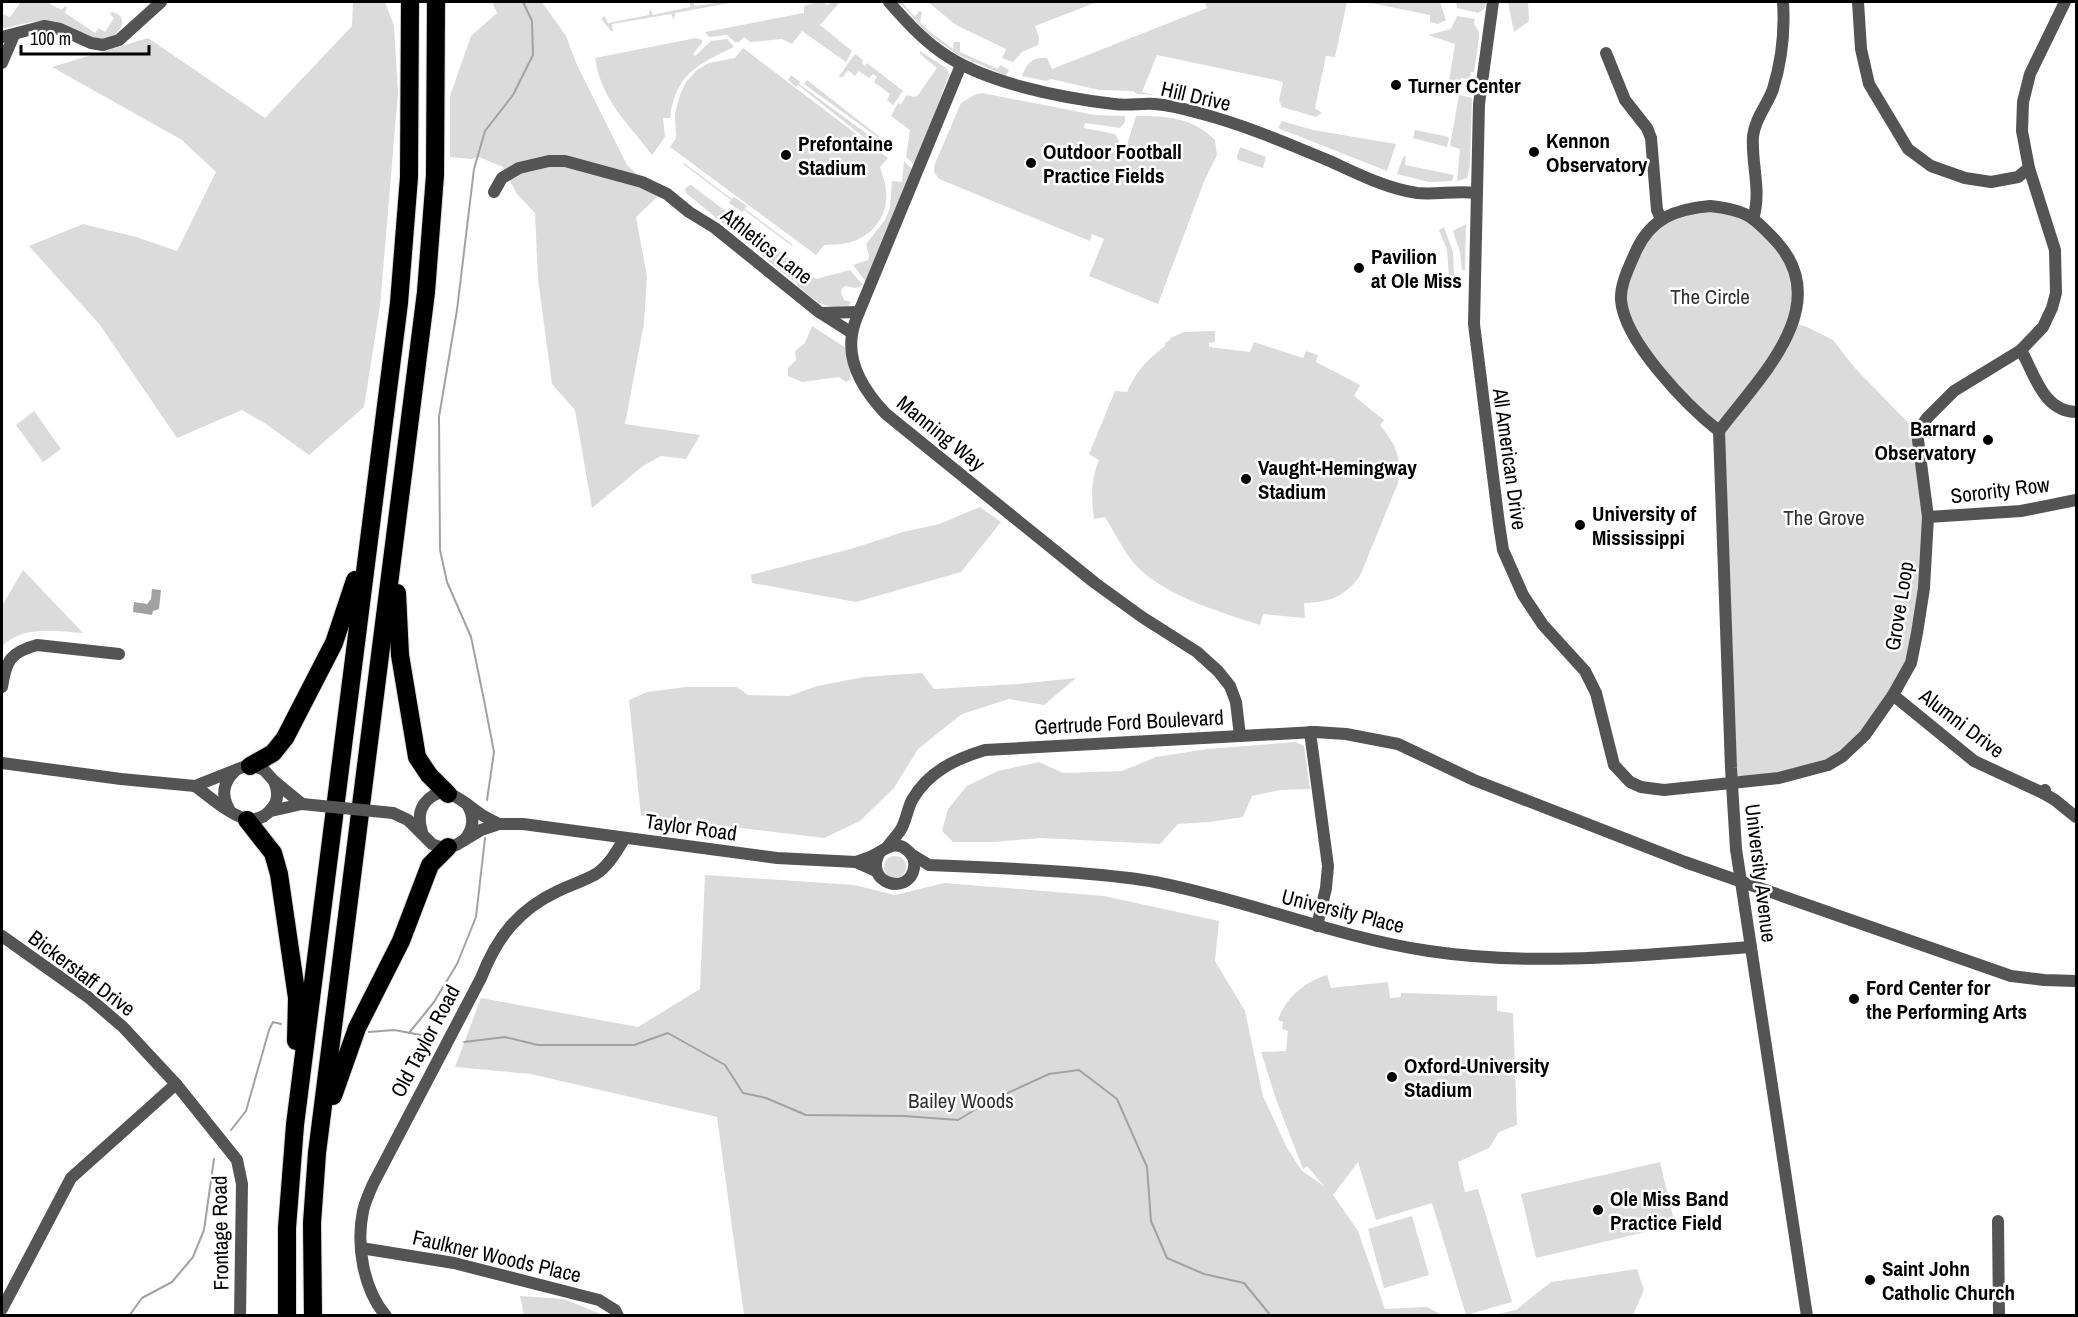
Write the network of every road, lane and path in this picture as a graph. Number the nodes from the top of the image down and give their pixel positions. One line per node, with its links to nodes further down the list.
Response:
1 (161, 2): 11 (street)
2 (410, 2): 27 (highway)
3 (436, 2): 29 (highway)
4 (889, 2): 14 (street, Hill Drive)
5 (1493, 2): 17 (street, All American Drive)
6 (1783, 2): 19 (street)
7 (1858, 2): 15 (street)
8 (2065, 2): 15 (street)
9 (2072, 2): 10 (street)
10 (2076, 4)
11 (8, 36): 13 (street)
12 (1606, 53): 18 (street)
13 (2, 63)
14 (961, 64): 17 (street, Hill Drive); 21 (street, Manning Way)
15 (2029, 168): 23 (street)
16 (494, 192): 20 (street, Athletics Lane)
17 (1476, 193): 38 (street, All American Drive)
18 (1661, 219): 19 (street); 25 (street)
19 (1753, 219): 25 (street)
20 (819, 312): 21 (street, Athletics Lane); 22 (street, Athletics Lane)
21 (859, 312): 22 (street, Manning Way)
22 (852, 333): 34 (street, Manning Way)
23 (2021, 350): 24 (street); 28 (street, Grove Loop)
24 (2076, 412)
25 (1719, 431): 38 (street, University Avenue)
26 (2076, 500): 28 (street, Sorority Row)
27 (373, 515): 36 (highway); 66 (highway)
28 (1928, 518): 32 (street, Grove Loop)
29 (396, 534): 40 (highway); 67 (highway)
30 (119, 654): 31 (street)
31 (2, 687)
32 (1893, 694): 38 (street, Grove Loop); 47 (street, Alumni Drive)
33 (1310, 732): 34 (street, Gertrude Ford Boulevard); 60 (street); 63 (street, Gertrude Ford Boulevard)
34 (1240, 736): 50 (street, Gertrude Ford Boulevard)
35 (2, 763): 39 (street)
36 (243, 768): 37 (street); 39 (street); 44 (street)
37 (274, 781): 42 (street); 45 (street)
38 (1731, 784): 62 (street, University Avenue, bridge)
39 (195, 786): 44 (street)
40 (448, 794): 41 (street); 43 (street)
41 (466, 803): 49 (street); 53 (street)
42 (302, 804): 45 (street); 46 (street, bridge)
43 (424, 805): 46 (street); 51 (street)
44 (229, 810): 48 (street)
45 (271, 811): 48 (street)
46 (393, 813): 51 (street)
47 (2076, 817)
48 (247, 820): 66 (highway)
49 (499, 824): 52 (street, Taylor Road); 53 (street)
50 (900, 831): 54 (street, Gertrude Ford Boulevard); 55 (street)
51 (422, 832): 53 (street)
52 (625, 838): 56 (street, Taylor Road); 69 (street, Old Taylor Road)
53 (455, 844): 67 (highway)
54 (884, 849): 55 (street); 56 (street); 58 (street)
55 (907, 850): 57 (street, University Place); 59 (street)
56 (856, 862): 58 (street, Taylor Road)
57 (929, 865): 59 (street); 60 (street, University Place)
58 (876, 871): 59 (street)
59 (910, 877)
60 (1317, 926): 62 (street, University Place)
61 (2, 936): 64 (street, Bickerstaff Drive)
62 (1751, 947): 76 (street, University Avenue)
63 (2076, 981)
64 (176, 1084): 65 (street, Bickerstaff Drive); 70 (street)
65 (207, 1124): 71 (street, Frontage Road)
66 (295, 1125): 72 (highway)
67 (317, 1153): 73 (highway)
68 (1998, 1221): 77 (street)
69 (361, 1248): 74 (street, Old Taylor Road); 75 (street, Faulkner Woods Place)
70 (2, 1308)
71 (240, 1316)
72 (287, 1316)
73 (313, 1316)
74 (386, 1316)
75 (618, 1316)
76 (1807, 1316)
77 (1999, 1316)

